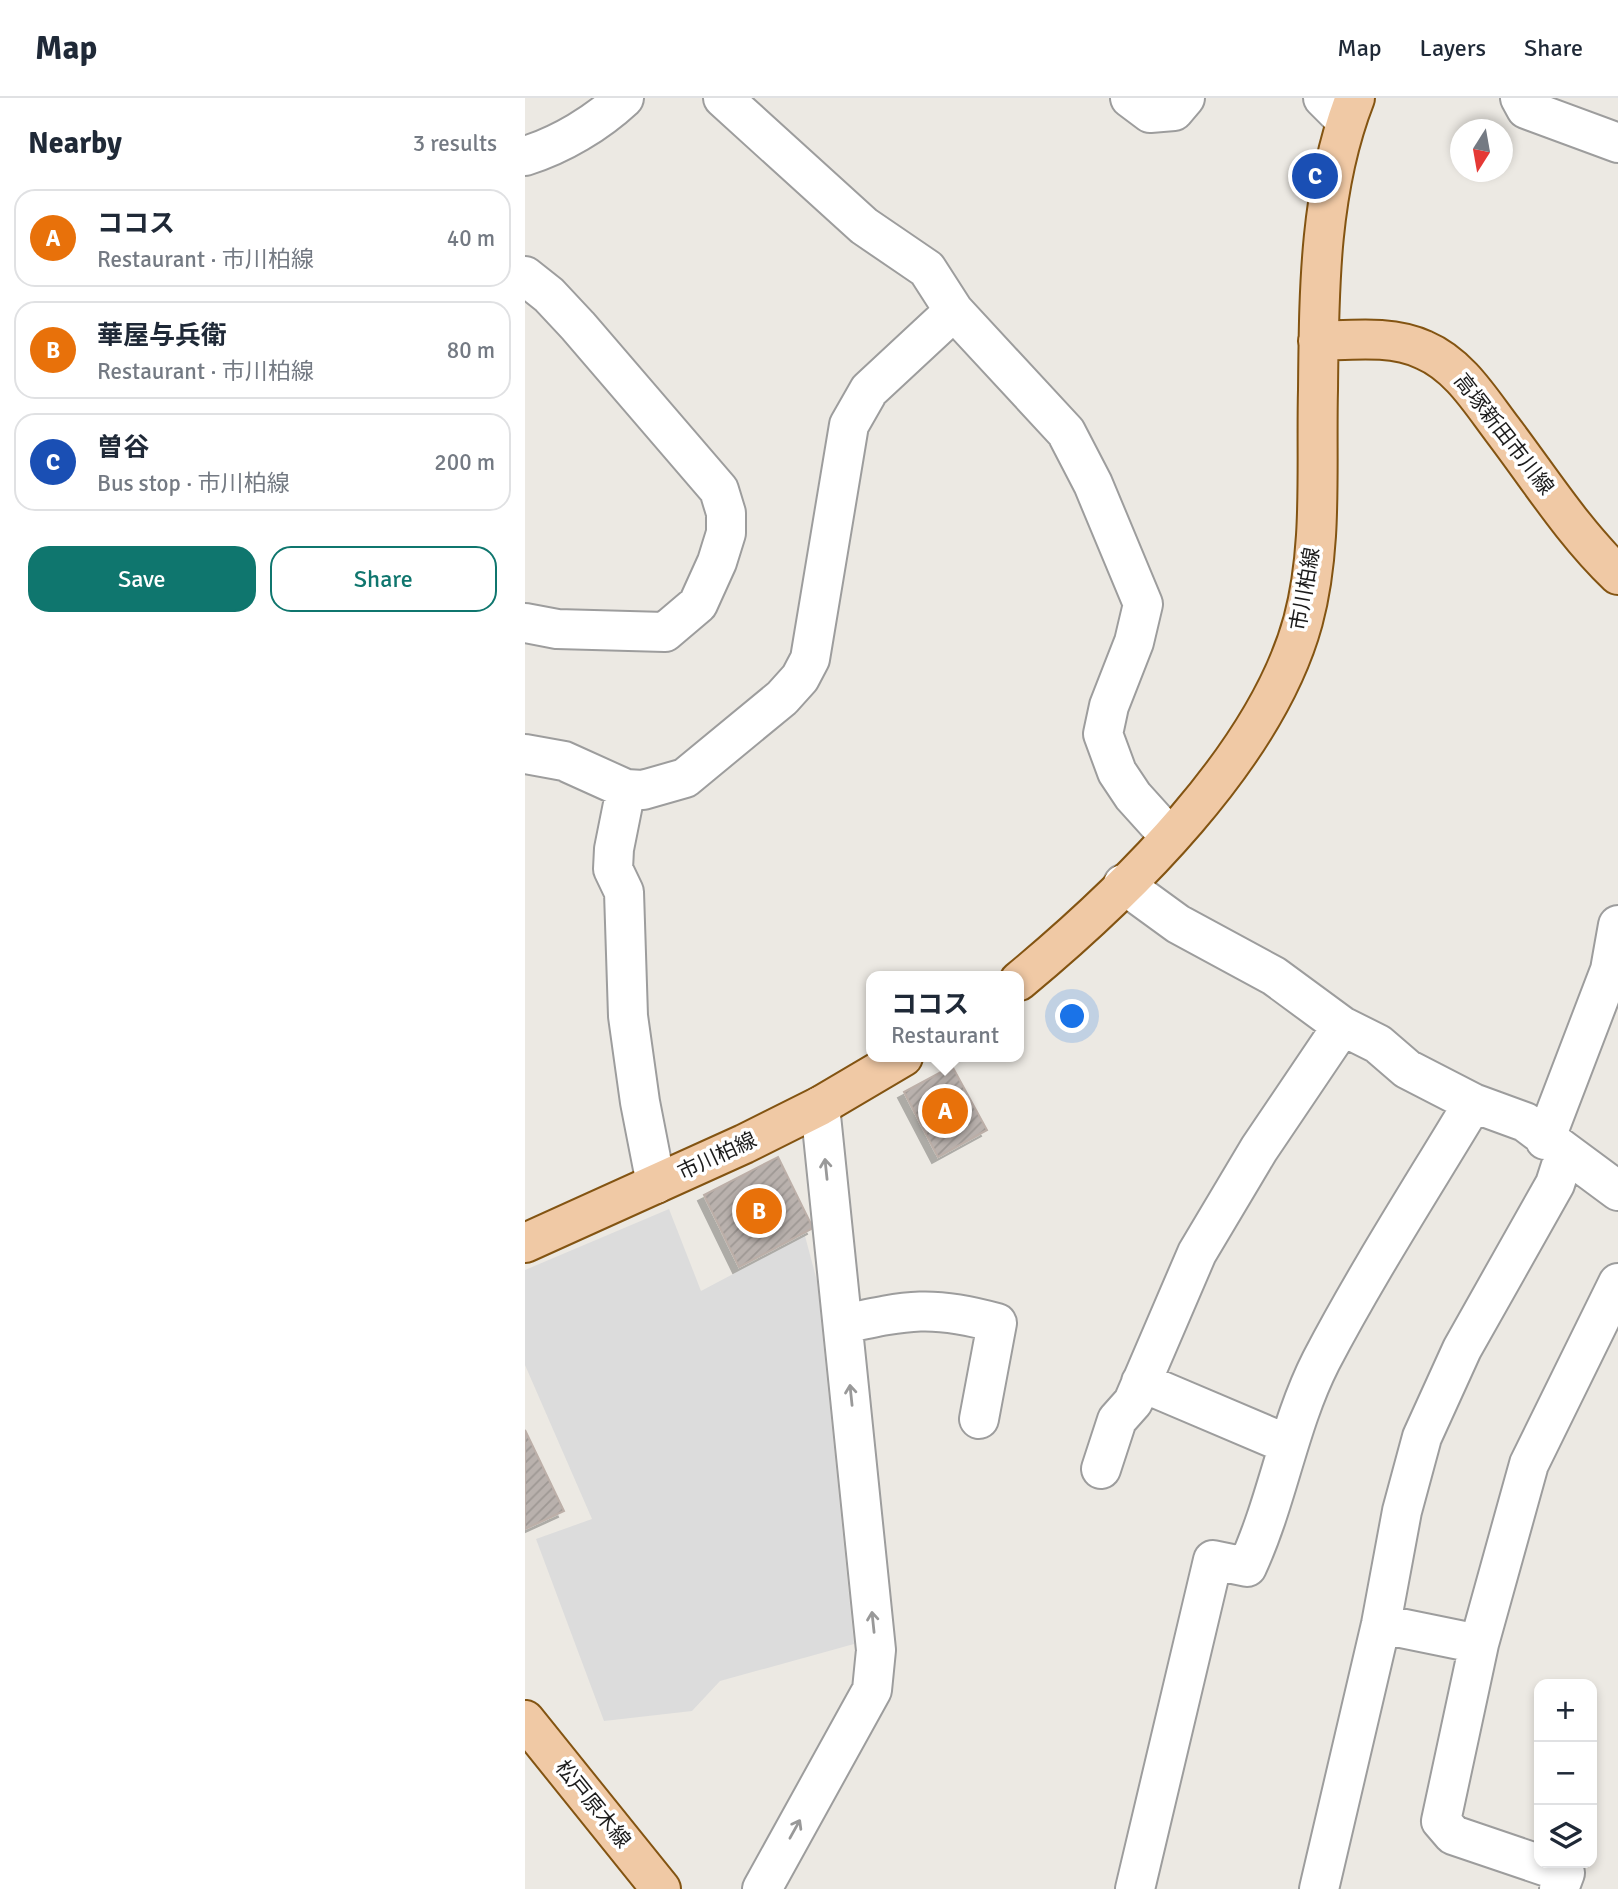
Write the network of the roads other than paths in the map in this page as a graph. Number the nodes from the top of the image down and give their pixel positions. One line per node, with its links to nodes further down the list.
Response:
1 (624, 98): 8 (street)
2 (723, 98): 10 (street)
3 (1130, 98): 4 (street)
4 (1185, 98)
5 (1520, 98): 7 (street)
6 (1341, 106): 11 (main road, 市川柏線)
7 (1618, 143)
8 (525, 156)
9 (525, 276): 13 (street)
10 (954, 311): 15 (street); 16 (street)
11 (1318, 341): 12 (main road, 高塚新田市川線); 16 (main road, 市川柏線)
12 (1618, 575)
13 (525, 623)
14 (525, 754): 15 (street)
15 (626, 789): 25 (street)
16 (1170, 837): 17 (main road, 市川柏線)
17 (1123, 884): 19 (main road, 市川柏線); 20 (street)
18 (1618, 925): 24 (street)
19 (1024, 976)
20 (1342, 1026): 22 (street); 30 (street)
21 (895, 1062): 23 (main road, 市川柏線)
22 (1473, 1103): 24 (street); 32 (street)
23 (820, 1106): 25 (main road, 市川柏線); 29 (street, one-way to 23)
24 (1555, 1146): 26 (street); 34 (street)
25 (656, 1184): 27 (main road, 市川柏線)
26 (1618, 1191)
27 (525, 1243)
28 (1618, 1283): 35 (street)
29 (844, 1324): 31 (street); 38 (street, one-way to 29)
30 (1141, 1382): 32 (street); 33 (street)
31 (979, 1419)
32 (1287, 1444): 39 (street)
33 (1101, 1469)
34 (1381, 1624): 35 (street); 40 (street)
35 (1479, 1644): 41 (street)
36 (525, 1720): 37 (main road, 松戸原木線)
37 (661, 1889)
38 (762, 1889)
39 (1135, 1889)
40 (1319, 1889)
41 (1559, 1889)

